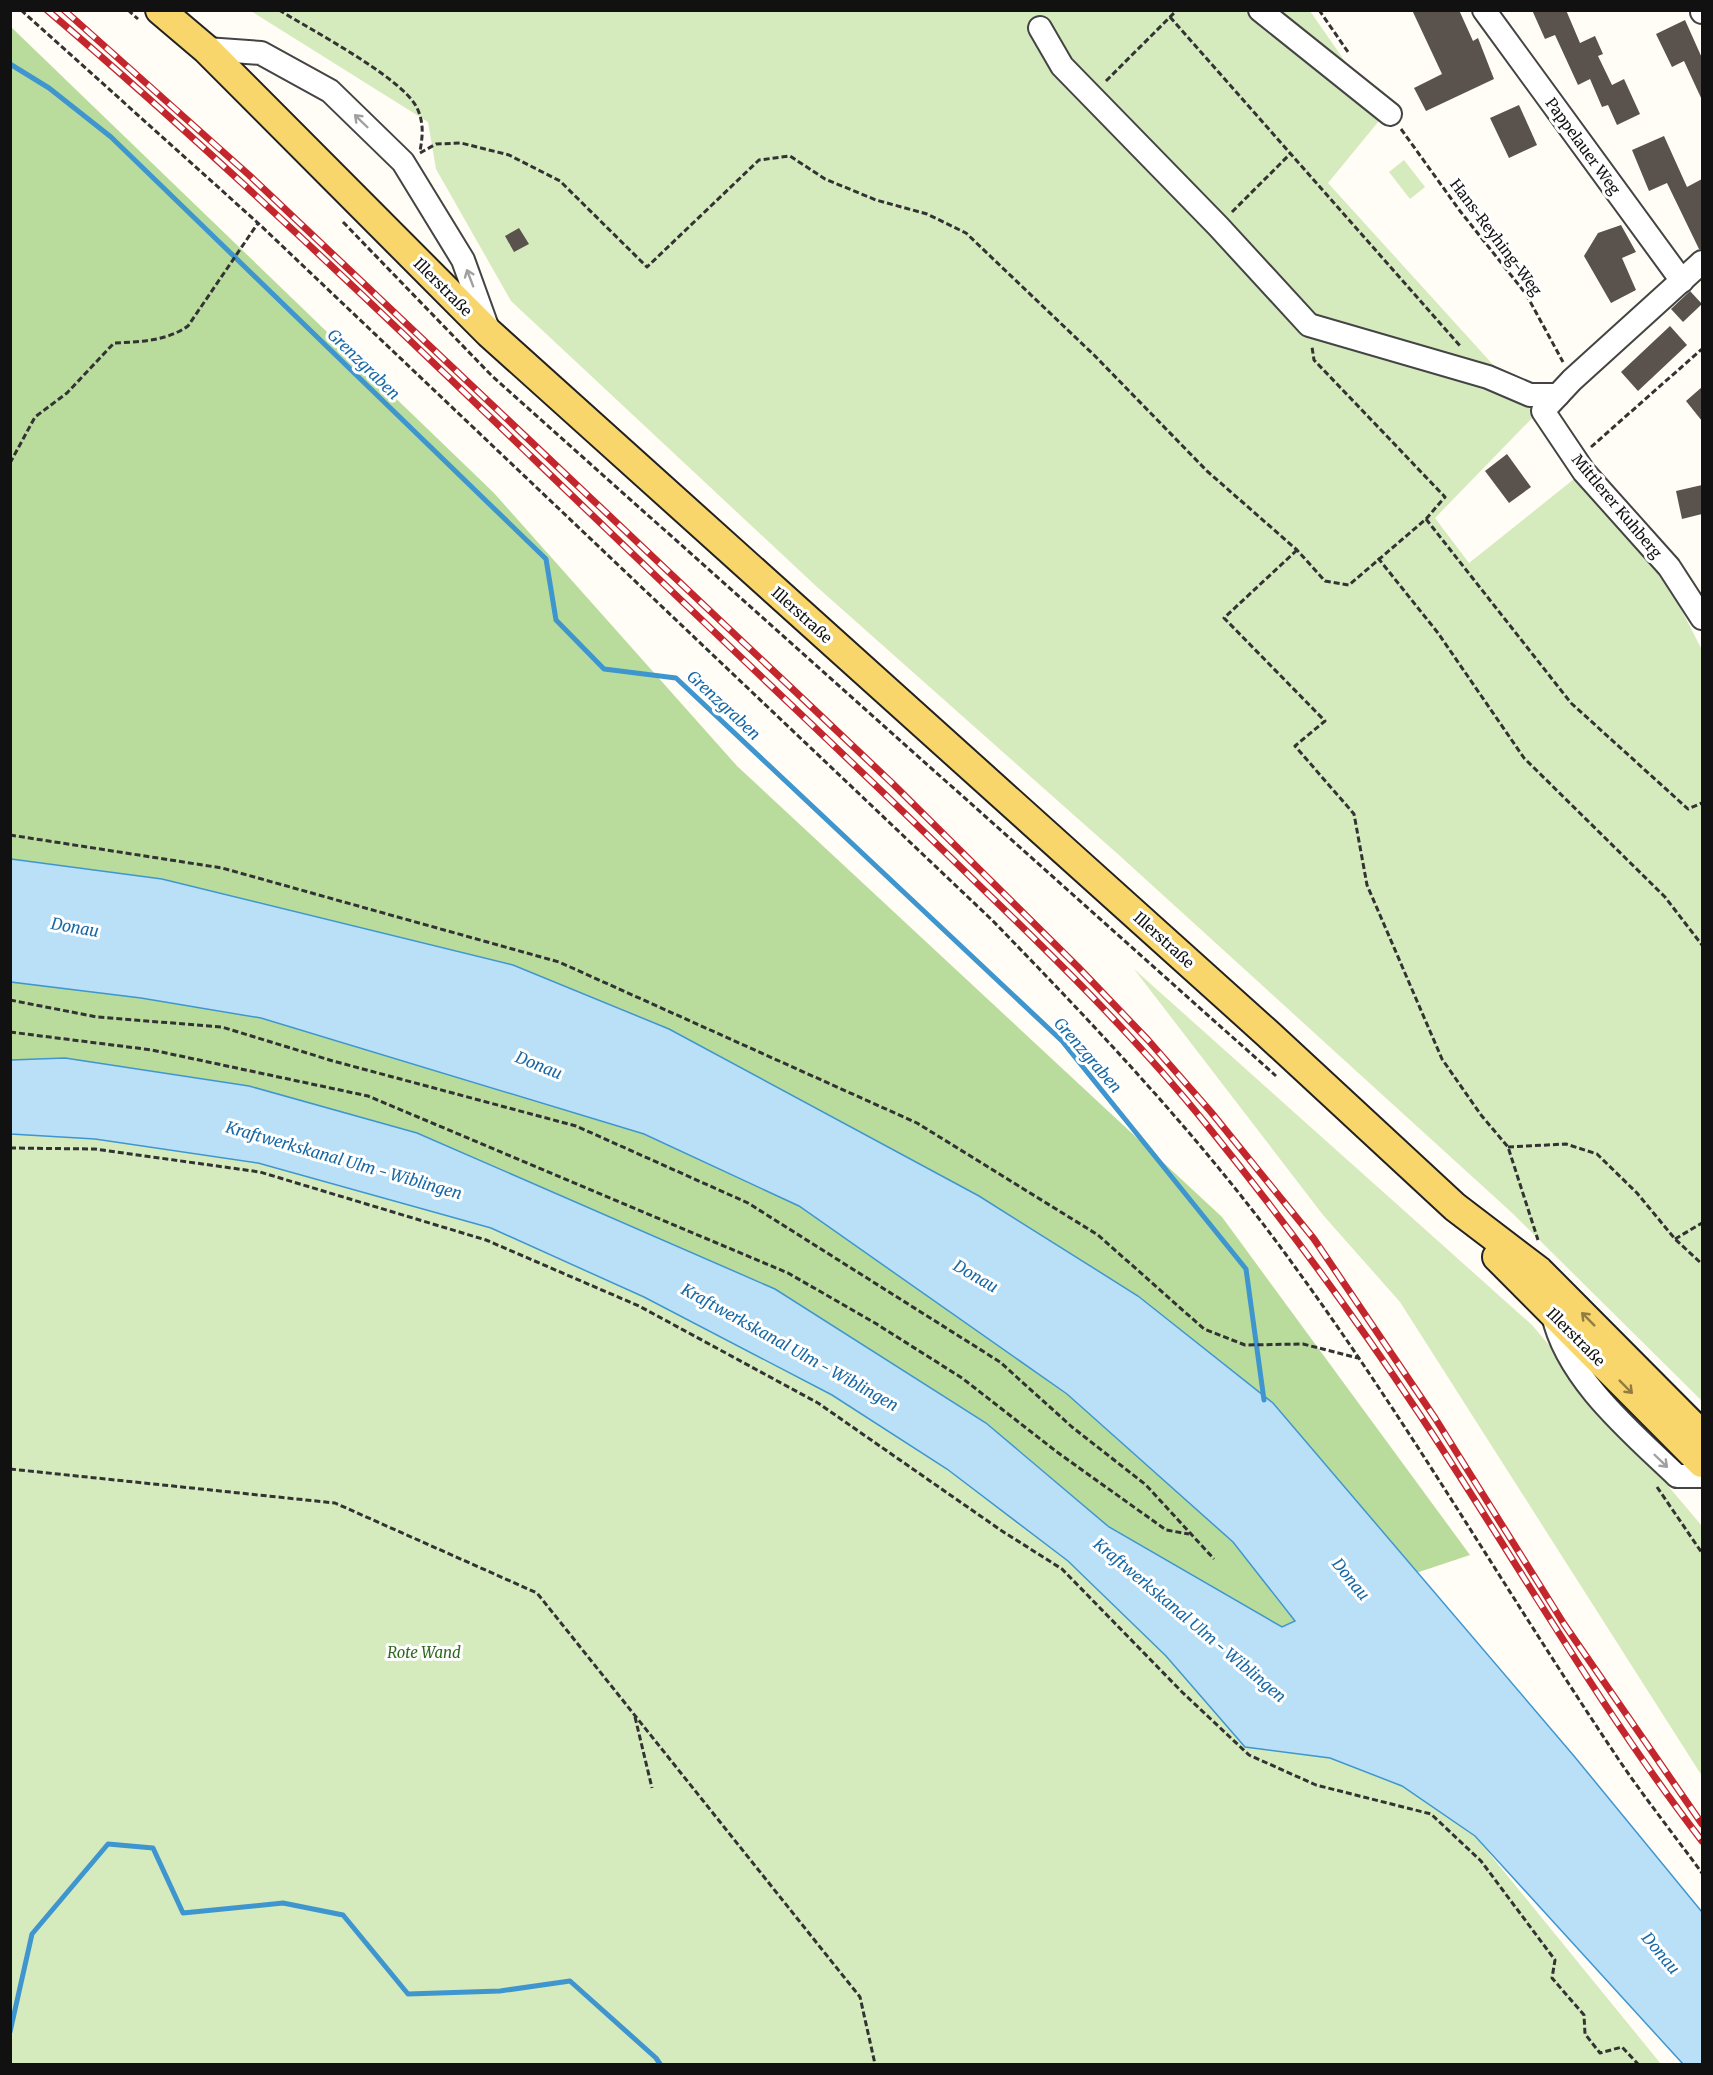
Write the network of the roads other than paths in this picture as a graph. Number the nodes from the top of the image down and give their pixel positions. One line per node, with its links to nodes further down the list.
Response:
1 (160, 10): 5 (main road, Illerstraße)
2 (1260, 10): 6 (street)
3 (1484, 10): 8 (street, Pappelauer Weg)
4 (1040, 28): 10 (street)
5 (206, 49): 9 (main road, Illerstraße); 9 (street, one-way to 5)
6 (1390, 114)
7 (1702, 262): 8 (street)
8 (1682, 281): 10 (street)
9 (489, 333): 12 (main road, Illerstraße)
10 (1565, 387): 11 (street, Mittlerer Kuhberg)
11 (1702, 618)
12 (1455, 1207): 13 (main road, Illerstraße); 14 (main road, Illerstraße, one-way to 12)
13 (1553, 1315): 15 (main road, Illerstraße, one-way to 15); 16 (street, one-way to 16)
14 (1702, 1435)
15 (1702, 1462)
16 (1702, 1476)

